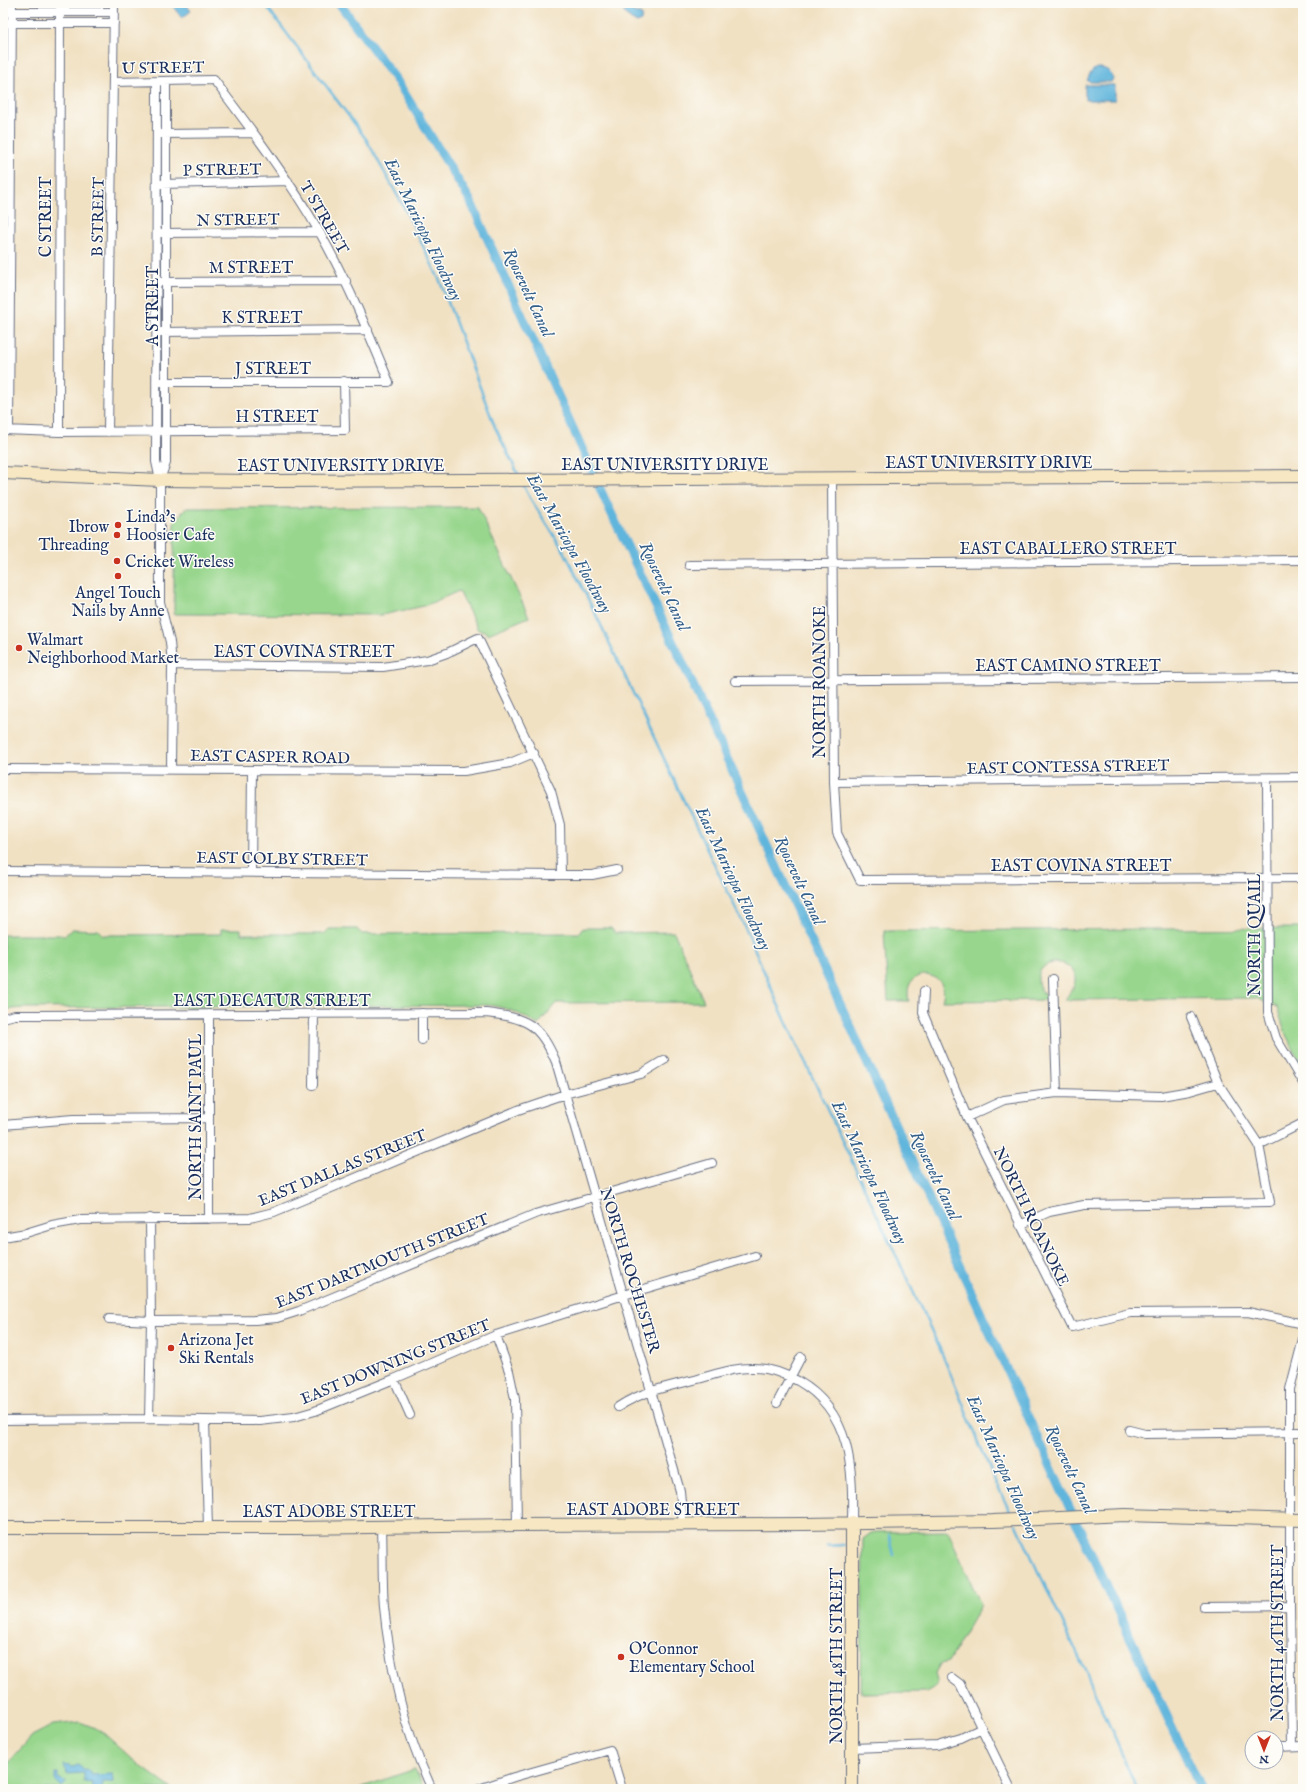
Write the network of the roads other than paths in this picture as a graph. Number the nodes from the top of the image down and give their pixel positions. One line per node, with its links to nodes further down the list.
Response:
1 (12, 3): 4 (street)
2 (60, 3): 5 (street, C STREET)
3 (114, 3): 6 (street, B STREET)
4 (7, 12): 5 (street); 7 (street)
5 (60, 12): 6 (street); 8 (street, C STREET)
6 (114, 12): 9 (street, B STREET)
7 (7, 23): 8 (street); 31 (street)
8 (59, 23): 9 (street); 33 (street, C STREET)
9 (114, 23): 11 (street, B STREET)
10 (214, 80): 12 (street, U STREET); 13 (street, T STREET)
11 (113, 82): 12 (street, U STREET); 34 (street, B STREET)
12 (162, 82): 14 (street, A STREET)
13 (254, 133): 14 (street); 15 (street, T STREET)
14 (162, 134): 16 (street, A STREET); 17 (street, A STREET)
15 (288, 181): 17 (street, P STREET); 18 (street, T STREET)
16 (157, 184): 17 (street, P STREET); 19 (street, A STREET)
17 (166, 184): 20 (street, A STREET)
18 (319, 232): 20 (street, N STREET); 21 (street, T STREET)
19 (157, 233): 20 (street, N STREET); 22 (street, A STREET)
20 (166, 233): 23 (street, A STREET)
21 (346, 281): 23 (street, M STREET); 24 (street, T STREET)
22 (157, 282): 23 (street, M STREET); 25 (street, A STREET)
23 (166, 282): 26 (street, A STREET)
24 (368, 330): 26 (street, K STREET); 30 (street, T STREET)
25 (157, 332): 26 (street, K STREET); 28 (street, A STREET)
26 (166, 332): 29 (street, A STREET)
27 (344, 381): 29 (street, J STREET); 30 (street, J STREET); 32 (street, H STREET)
28 (156, 382): 29 (street, J STREET); 32 (street, A STREET)
29 (166, 382): 32 (street, A STREET)
30 (389, 382)
31 (6, 430): 33 (street)
32 (161, 431): 34 (street); 38 (street, A STREET)
33 (59, 432): 34 (street)
34 (108, 432)
35 (3, 474): 38 (street, EAST UNIVERSITY DRIVE)
36 (1303, 476): 37 (street, EAST UNIVERSITY DRIVE)
37 (832, 479): 38 (street, EAST UNIVERSITY DRIVE); 40 (street, NORTH ROANOKE)
38 (160, 480): 42 (street)
39 (1303, 560): 40 (street, EAST CABALLERO STREET)
40 (833, 564): 41 (street, EAST CABALLERO STREET); 44 (street, NORTH ROANOKE)
41 (689, 565)
42 (172, 666): 46 (street, EAST COVINA STREET); 48 (street)
43 (1303, 677): 44 (street, EAST CAMINO STREET)
44 (832, 680): 45 (street, EAST CAMINO STREET); 52 (street, NORTH ROANOKE)
45 (735, 682)
46 (534, 753): 49 (street, EAST CASPER ROAD); 56 (street)
47 (3, 769): 48 (street, EAST CASPER ROAD)
48 (171, 769): 49 (street, EAST CASPER ROAD)
49 (252, 770): 55 (street)
50 (1267, 778): 51 (street, EAST CONTESSA STREET); 52 (street, EAST CONTESSA STREET); 57 (street, NORTH QUAIL)
51 (1303, 778)
52 (834, 782): 59 (street, NORTH ROANOKE)
53 (617, 870): 56 (street, EAST COLBY STREET)
54 (3, 871): 55 (street, EAST COLBY STREET)
55 (251, 872): 56 (street, EAST COLBY STREET)
56 (561, 875)
57 (1267, 878): 58 (street, EAST COVINA STREET); 59 (street, EAST COVINA STREET); 70 (street, NORTH QUAIL)
58 (1303, 878)
59 (860, 880)
60 (1053, 979): 73 (street)
61 (924, 991): 75 (street, NORTH ROANOKE)
62 (422, 1013): 64 (street, EAST DECATUR STREET); 67 (street, EAST DECATUR STREET); 68 (street)
63 (209, 1014): 64 (street, EAST DECATUR STREET); 66 (street, EAST DECATUR STREET); 76 (street, NORTH SAINT PAUL)
64 (314, 1014): 72 (street)
65 (1191, 1017): 71 (street)
66 (3, 1018)
67 (537, 1030): 74 (street, NORTH ROCHESTER)
68 (422, 1040)
69 (664, 1060): 74 (street, EAST DALLAS STREET)
70 (1303, 1083)
71 (1218, 1084): 73 (street); 79 (street)
72 (313, 1085)
73 (1056, 1093): 75 (street)
74 (565, 1094): 81 (street, NORTH ROCHESTER); 83 (street, EAST DALLAS STREET)
75 (968, 1117): 84 (street, NORTH ROANOKE)
76 (209, 1118): 78 (street); 83 (street, NORTH SAINT PAUL)
77 (1303, 1123): 79 (street)
78 (3, 1125)
79 (1259, 1145): 84 (street)
80 (712, 1163): 81 (street, EAST DARTMOUTH STREET)
81 (594, 1196): 87 (street, NORTH ROCHESTER); 89 (street, EAST DARTMOUTH STREET)
82 (150, 1218): 83 (street, EAST DALLAS STREET); 85 (street, EAST DALLAS STREET); 89 (street)
83 (209, 1219)
84 (1020, 1225): 90 (street, NORTH ROANOKE)
85 (3, 1237)
86 (756, 1256): 87 (street, EAST DOWNING STREET)
87 (624, 1295): 91 (street, EAST DOWNING STREET); 96 (street, NORTH ROCHESTER)
88 (108, 1319): 89 (street, EAST DARTMOUTH STREET)
89 (152, 1321): 100 (street)
90 (1303, 1324)
91 (496, 1335): 95 (street, EAST DOWNING STREET); 109 (street)
92 (1303, 1339): 104 (street)
93 (801, 1357): 94 (street)
94 (791, 1377): 96 (street); 97 (street); 107 (street)
95 (394, 1379): 99 (street); 102 (street, EAST DOWNING STREET)
96 (652, 1391): 98 (street); 108 (street, NORTH ROCHESTER)
97 (777, 1403)
98 (618, 1407)
99 (410, 1415)
100 (149, 1419): 101 (street, EAST DOWNING STREET); 102 (street, EAST DOWNING STREET)
101 (3, 1420)
102 (205, 1420): 112 (street)
103 (1129, 1430): 104 (street)
104 (1291, 1432): 105 (street); 106 (street)
105 (1303, 1432)
106 (1297, 1520): 107 (street, EAST ADOBE STREET); 113 (street, NORTH 46TH STREET)
107 (852, 1523): 108 (street, EAST ADOBE STREET); 120 (street, NORTH 48TH STREET)
108 (683, 1524): 109 (street, EAST ADOBE STREET)
109 (517, 1525): 110 (street, EAST ADOBE STREET)
110 (382, 1527): 112 (street, EAST ADOBE STREET); 121 (street)
111 (3, 1528): 112 (street, EAST ADOBE STREET)
112 (208, 1528)
113 (1290, 1606): 114 (street); 118 (street, NORTH 46TH STREET)
114 (1204, 1607)
115 (952, 1678): 116 (street)
116 (982, 1728): 120 (street); 125 (street)
117 (1284, 1746): 118 (street)
118 (1292, 1746): 119 (street)
119 (1303, 1746)
120 (852, 1748): 124 (street, NORTH 48TH STREET)
121 (432, 1789)
122 (478, 1789): 123 (street)
123 (622, 1789)
124 (852, 1789)
125 (1011, 1789)

